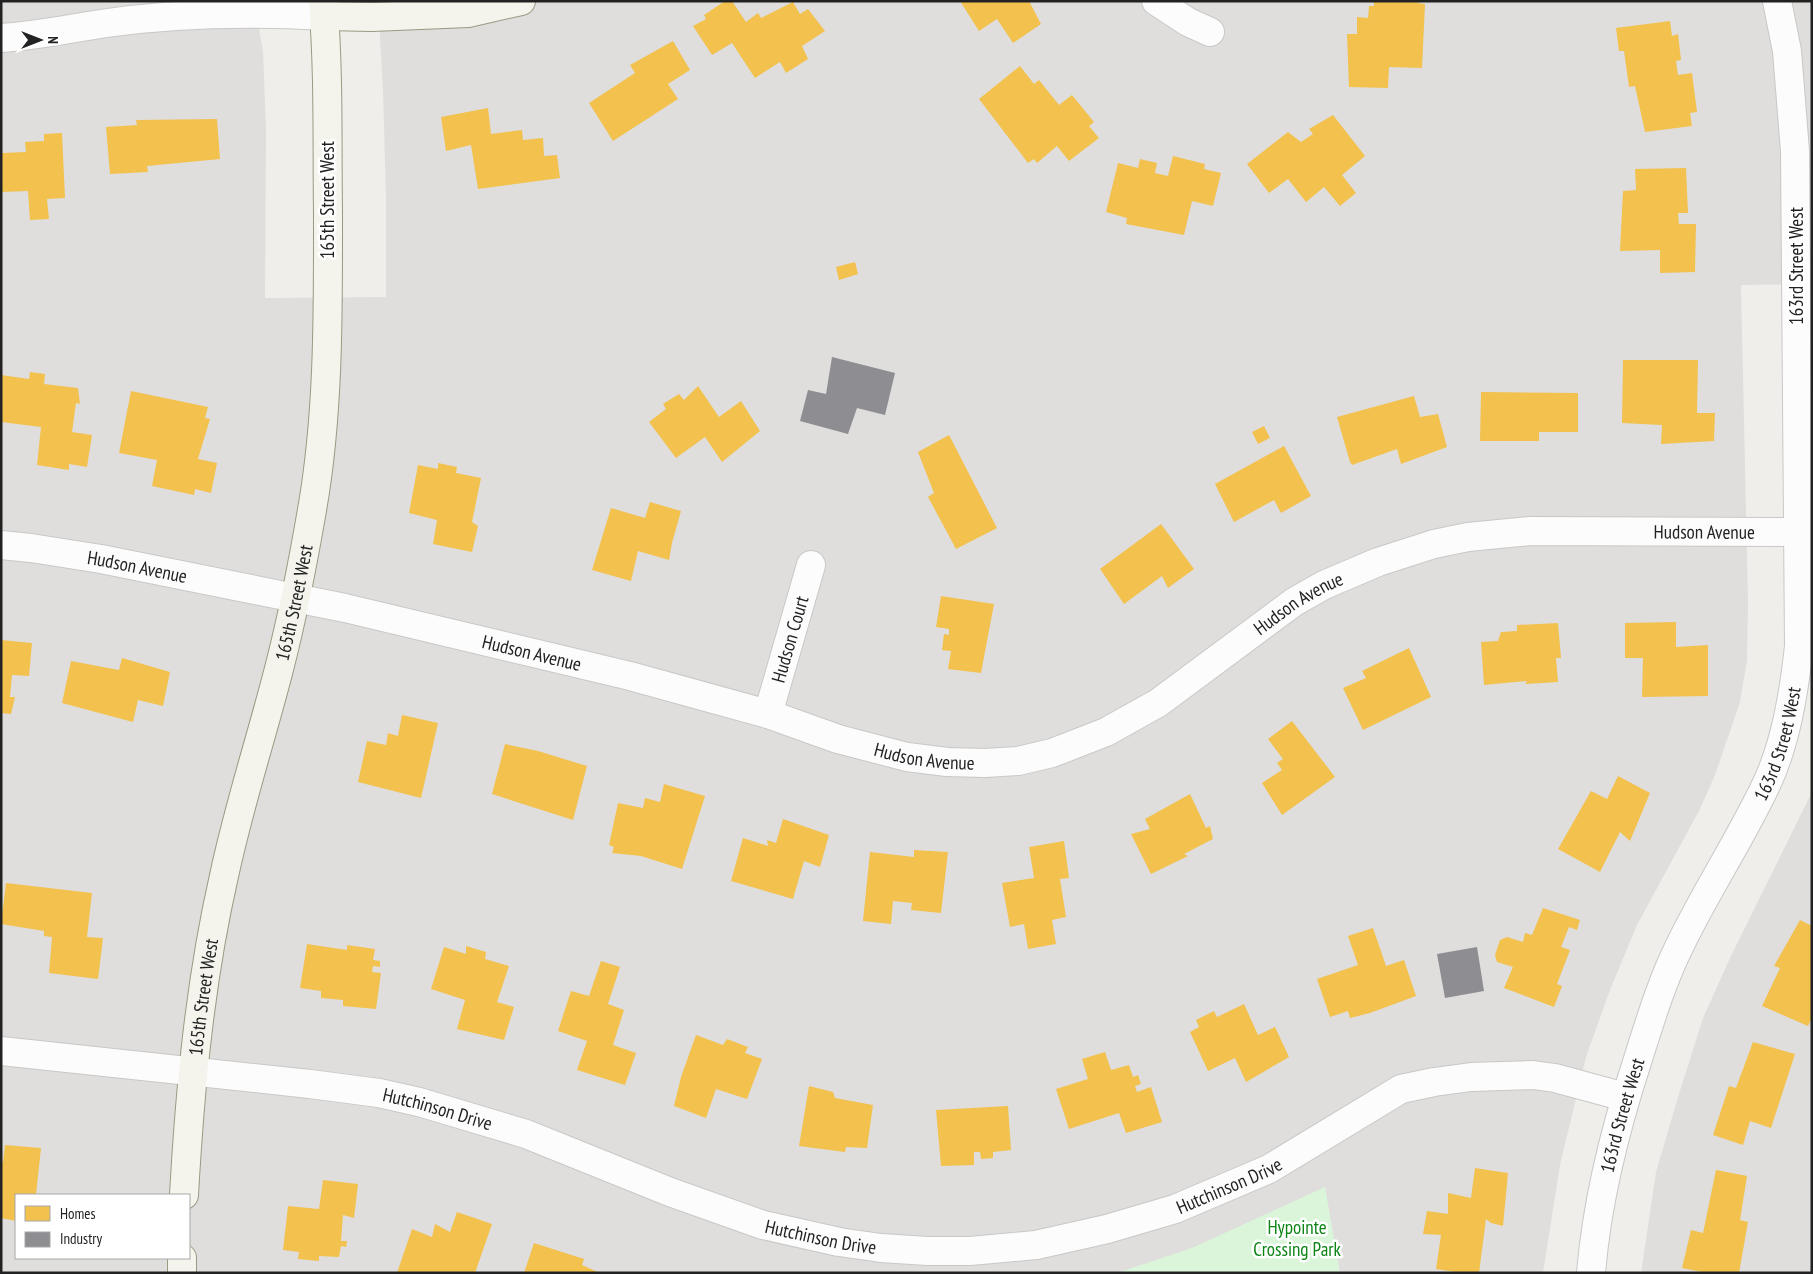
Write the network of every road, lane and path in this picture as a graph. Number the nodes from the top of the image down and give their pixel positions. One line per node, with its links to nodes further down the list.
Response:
1 (522, 1): 4 (street)
2 (1156, 1): 5 (street)
3 (1777, 1): 7 (street, 163rd Street West)
4 (324, 8): 6 (street); 10 (street, 165th Street West)
5 (1210, 32)
6 (1, 38)
7 (1805, 531): 11 (street, Hudson Avenue); 14 (street, 163rd Street West)
8 (1, 545): 10 (street, Hudson Avenue)
9 (812, 565): 11 (street, Hudson Court)
10 (296, 599): 11 (street, Hudson Avenue); 13 (street, 165th Street West)
11 (768, 714)
12 (1, 1051): 13 (street, Hutchinson Drive)
13 (193, 1073): 14 (street, Hutchinson Drive); 15 (street, 165th Street West)
14 (1625, 1098): 18 (street, 163rd Street West)
15 (184, 1194)
16 (182, 1259): 17 (street)
17 (182, 1273)
18 (1591, 1273)

